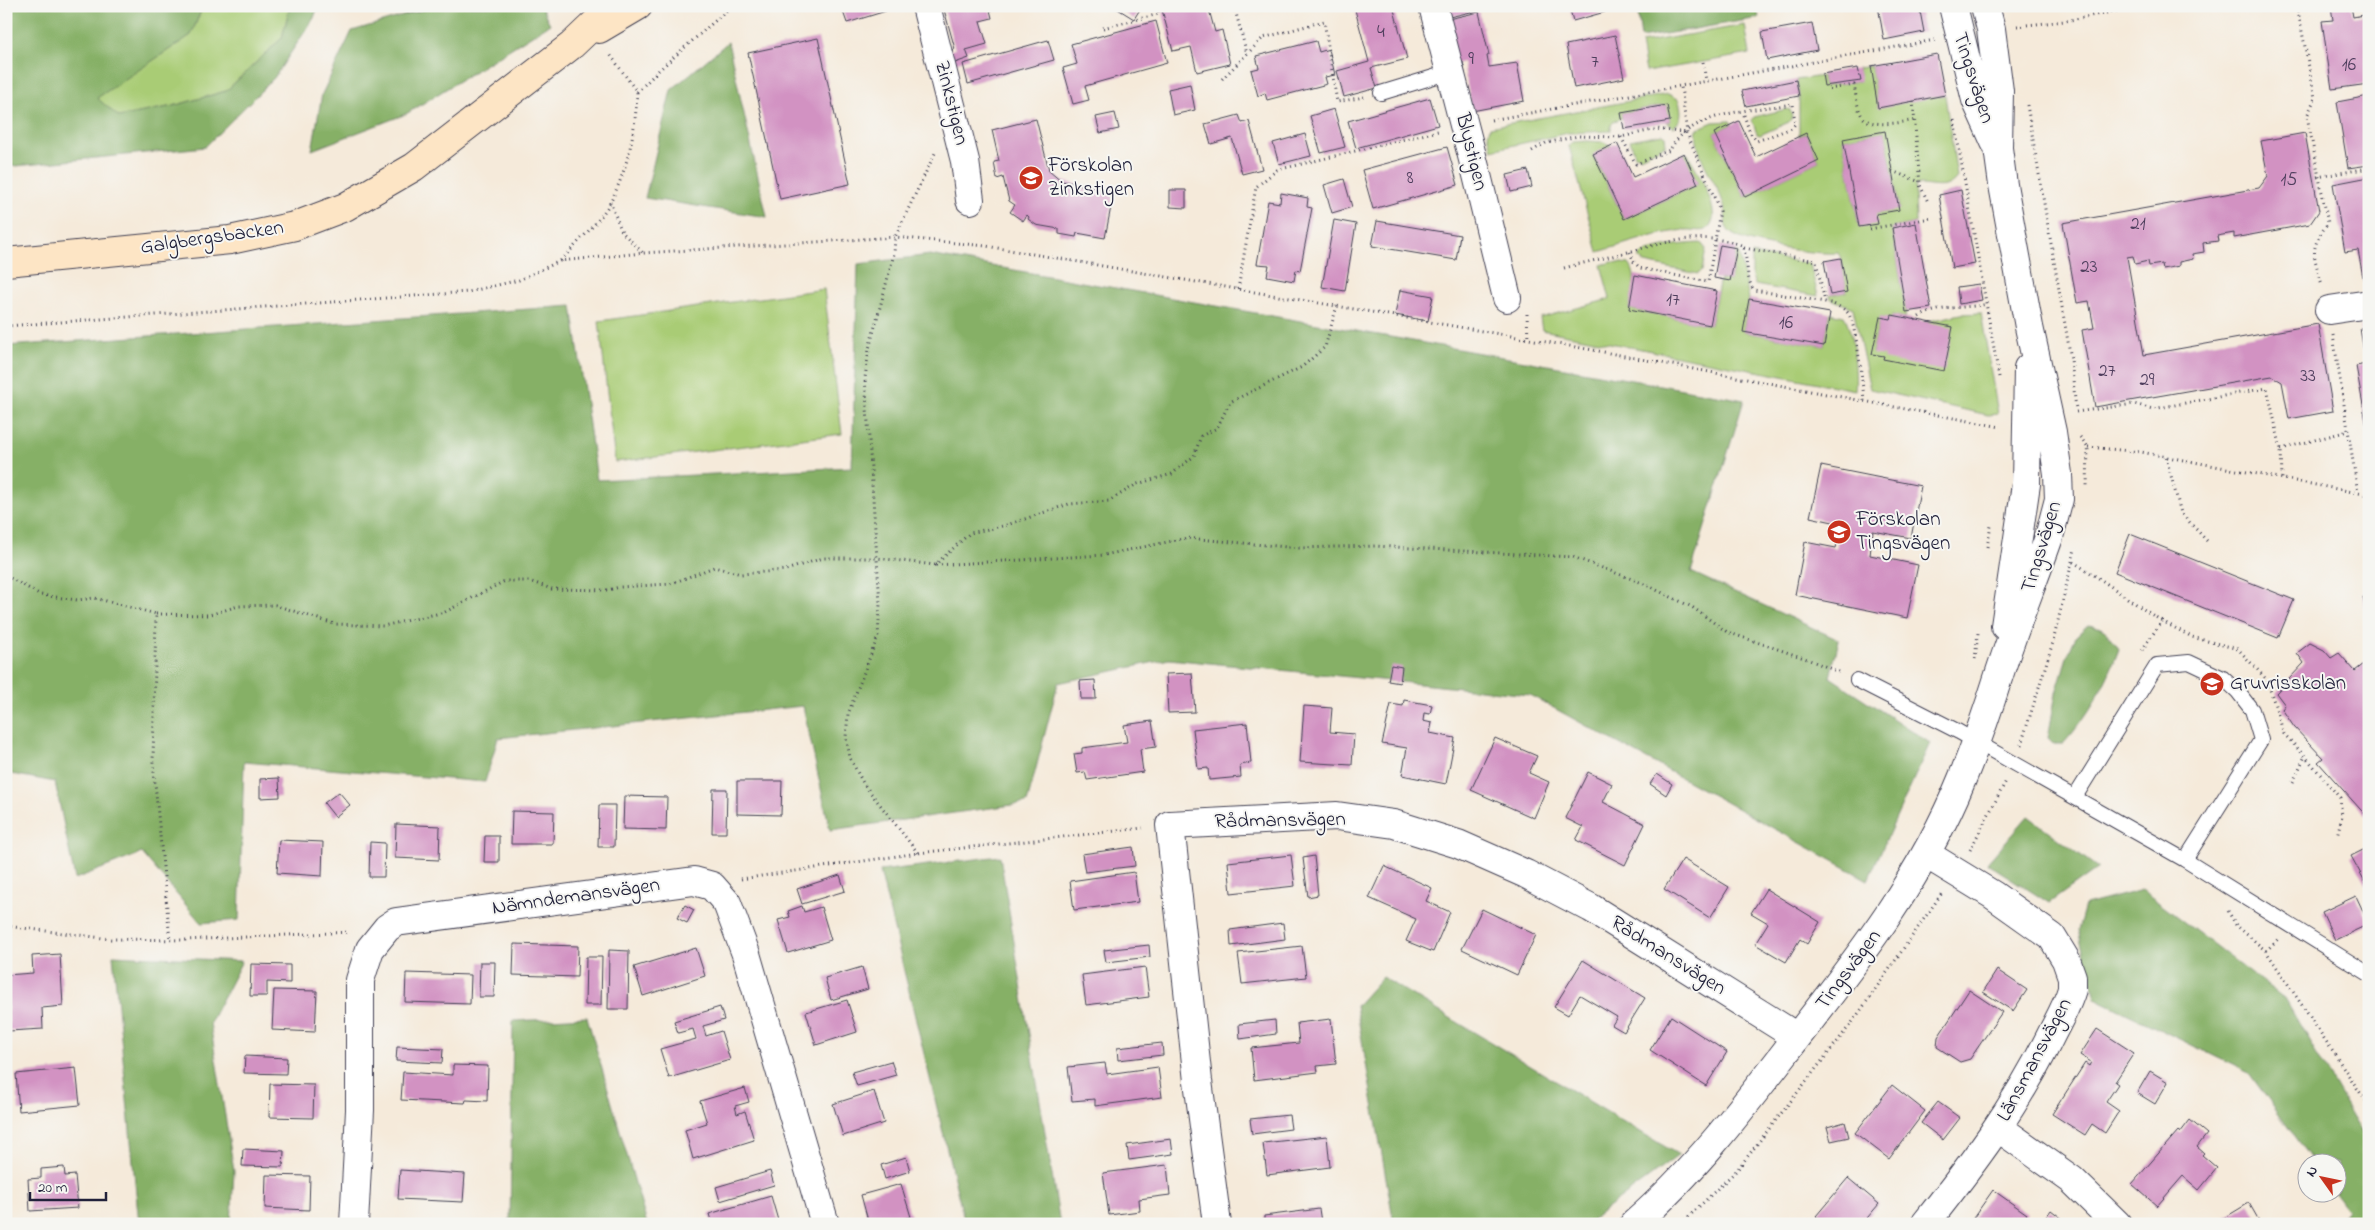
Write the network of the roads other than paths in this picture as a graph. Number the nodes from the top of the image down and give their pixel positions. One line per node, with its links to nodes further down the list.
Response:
1 (613, 6): 7 (street)
2 (638, 6): 7 (street)
3 (926, 6): 11 (street, Zinkstigen)
4 (1433, 6): 8 (street, Blystigen)
5 (1953, 6): 10 (street, Tingsvägen)
6 (1985, 6): 10 (street, Tingsvägen)
7 (572, 45): 12 (street, Galgbergsbacken)
8 (1450, 72): 9 (lane); 13 (street, Blystigen)
9 (1381, 93)
10 (1998, 148): 17 (street, Tingsvägen)
11 (970, 200)
12 (6, 262)
13 (1507, 298)
14 (2369, 304): 15 (street)
15 (2329, 310)
16 (1857, 680): 17 (lane)
17 (1976, 742): 18 (lane); 19 (street, Tingsvägen)
18 (2075, 797): 20 (lane); 20 (lane)
19 (1926, 854): 22 (street, Tingsvägen); 23 (street, Länsmansvägen)
20 (2185, 860): 21 (lane)
21 (2369, 974)
22 (1797, 1037): 26 (street, Rådmansvägen); 27 (street, Tingsvägen)
23 (1999, 1128): 28 (street, Länsmansvägen); 29 (street)
24 (354, 1224): 25 (street, Nämndemansvägen)
25 (825, 1224)
26 (1217, 1224)
27 (1634, 1224)
28 (1925, 1224)
29 (2117, 1224)

